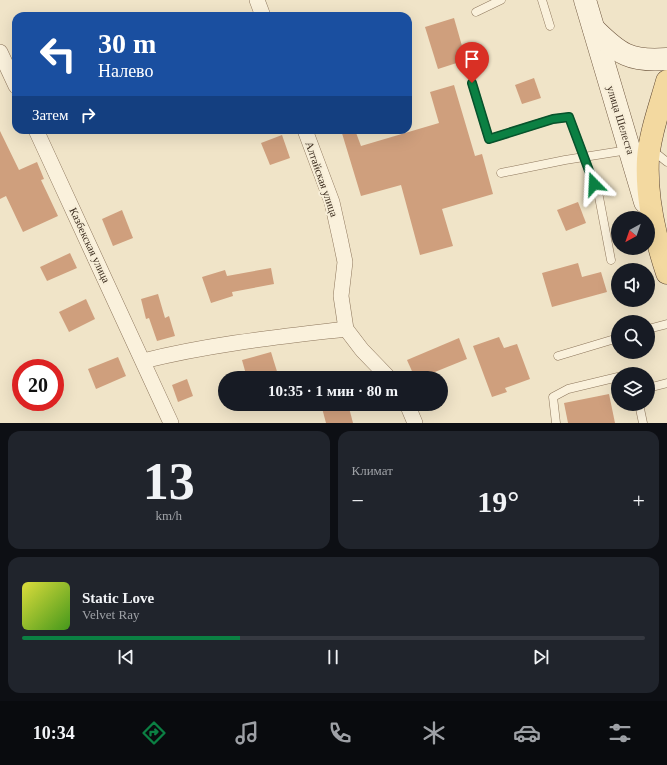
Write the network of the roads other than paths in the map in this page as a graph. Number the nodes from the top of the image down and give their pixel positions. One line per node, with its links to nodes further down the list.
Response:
1 (257, 0): 5 (street)
2 (501, 0): 6 (lane)
3 (542, 0): 7 (lane)
4 (585, 0): 8 (main road, улица Шелеста)
5 (262, 12)
6 (476, 12)
7 (550, 26)
8 (594, 28): 10 (main road); 16 (main road, улица Шелеста)
9 (0, 52): 11 (street)
10 (667, 60)
11 (12, 78)
12 (667, 81): 16 (main road, улица Шелеста)
13 (472, 83): 17 (lane)
14 (38, 134): 26 (street, Казбекская улица)
15 (306, 134): 23 (street, Алтайская улица)
16 (649, 153): 17 (lane); 20 (main road, улица Шелеста)
17 (583, 157): 18 (lane); 19 (lane)
18 (501, 173)
19 (611, 260)
20 (667, 271)
21 (667, 324): 22 (lane)
22 (655, 327)
23 (346, 329): 26 (street); 27 (street, Алтайская улица)
24 (611, 340): 25 (lane)
25 (558, 356)
26 (143, 361): 33 (street, Казбекская улица)
27 (382, 371)
28 (611, 379): 35 (lane)
29 (667, 384): 30 (lane)
30 (655, 387)
31 (410, 411): 34 (street)
32 (640, 411): 36 (lane)
33 (171, 423)
34 (415, 423)
35 (556, 423)
36 (643, 423)

